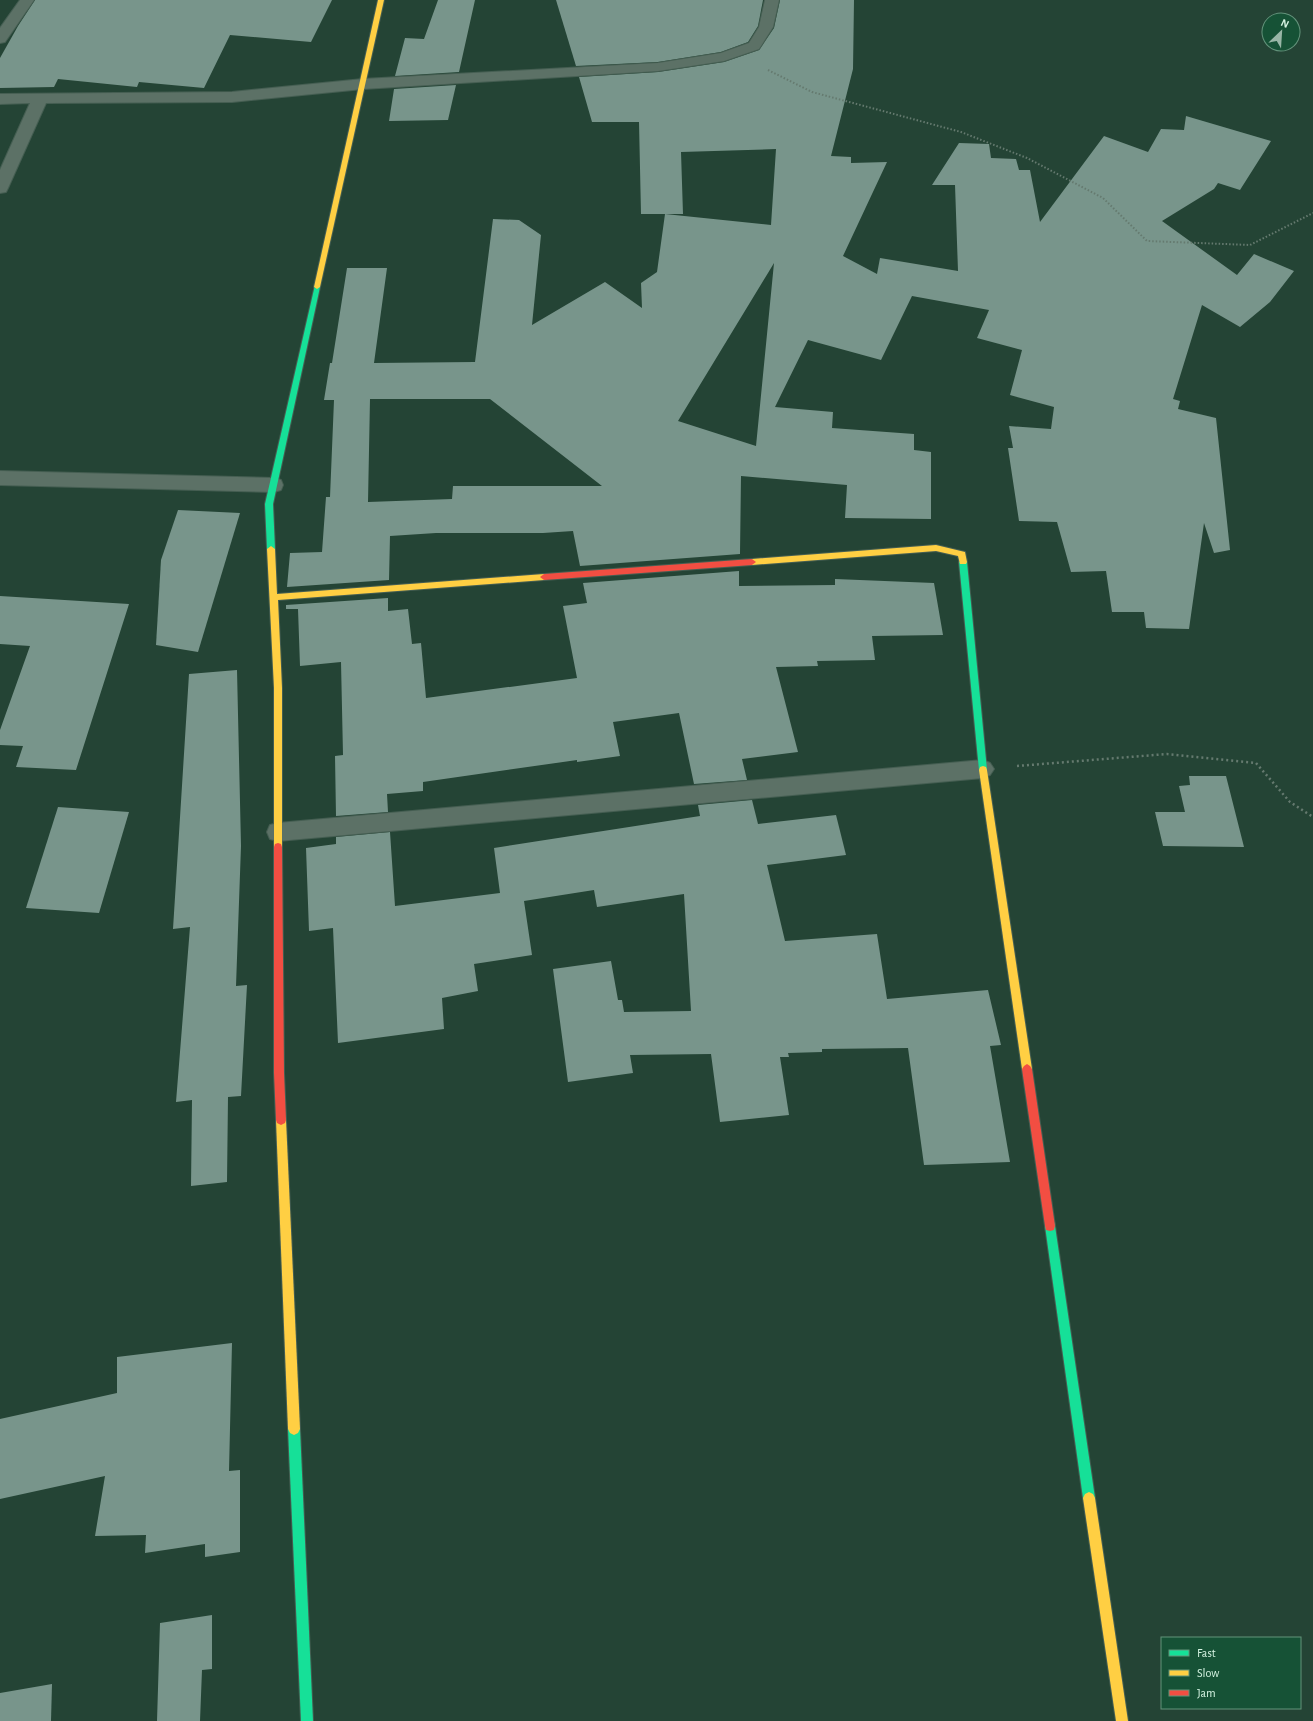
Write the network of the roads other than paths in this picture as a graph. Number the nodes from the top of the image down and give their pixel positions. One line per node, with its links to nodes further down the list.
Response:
1 (27, 0): 4 (street)
2 (381, 0): 5 (street)
3 (772, 0): 5 (street)
4 (0, 39)
5 (363, 84): 7 (street); 10 (street)
6 (0, 99): 7 (street)
7 (40, 99): 8 (street)
8 (0, 188)
9 (0, 478): 10 (street)
10 (274, 485): 11 (street)
11 (274, 597): 12 (street); 13 (street)
12 (983, 769): 13 (street); 15 (street)
13 (278, 832): 14 (street)
14 (308, 1721)
15 (1122, 1721)

